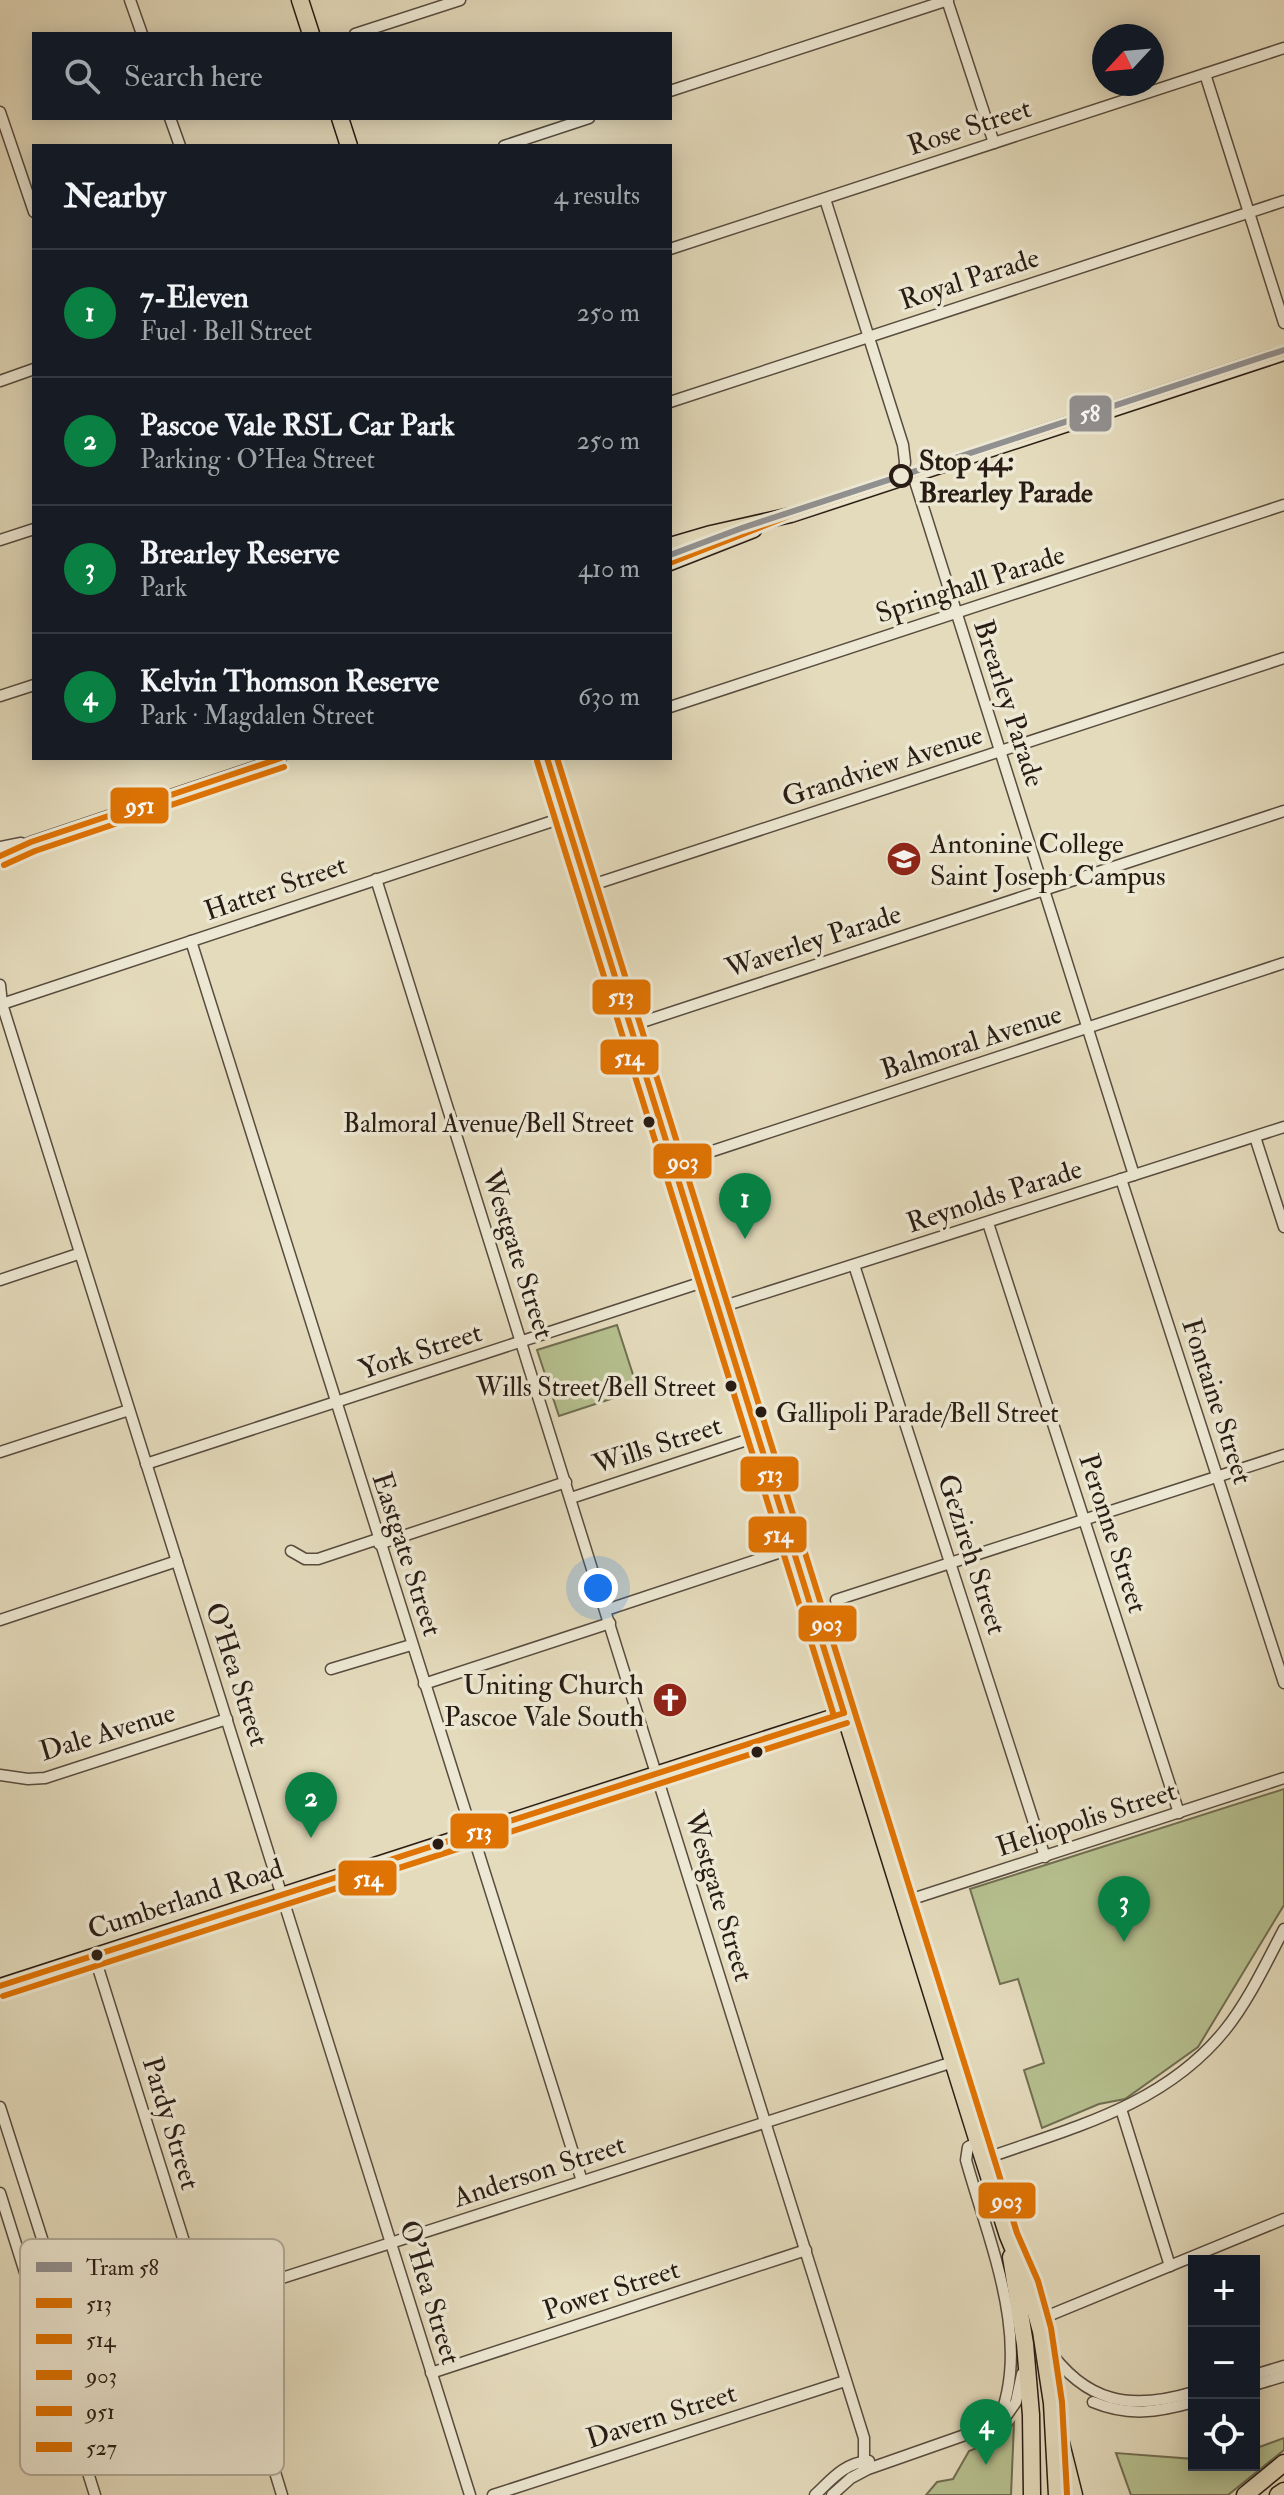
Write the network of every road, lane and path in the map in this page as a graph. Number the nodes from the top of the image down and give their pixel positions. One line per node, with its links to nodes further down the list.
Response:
1 (130, 0): 5 (street)
2 (300, 0): 6 (highway)
3 (460, 0): 7 (street)
4 (947, 0): 10 (street); 15 (street)
5 (141, 32)
6 (310, 32)
7 (361, 32)
8 (1284, 48): 9 (street, Rose Street)
9 (1205, 74): 15 (street, Rose Street); 22 (street)
10 (672, 90)
11 (0, 112): 21 (street)
12 (171, 120): 16 (street)
13 (341, 120): 17 (highway)
14 (583, 120): 18 (street)
15 (994, 143): 19 (street, Rose Street)
16 (179, 144)
17 (348, 144)
18 (510, 144)
19 (825, 199): 23 (street, Rose Street); 25 (street, Brearley Parade)
20 (1284, 201): 22 (street, Royal Parade)
21 (32, 206)
22 (1249, 212): 24 (street); 25 (street, Royal Parade)
23 (672, 248)
24 (1284, 323)
25 (869, 337): 29 (street, Royal Parade); 30 (street, Brearley Parade)
26 (1284, 353): 31 (main road)
27 (32, 370): 28 (street)
28 (0, 381)
29 (672, 401)
30 (903, 445): 31 (street, Brearley Parade); 31 (street, Brearley Parade)
31 (913, 475): 33 (main road); 38 (street, Brearley Parade)
32 (1284, 505): 38 (street, Springhall Parade)
33 (791, 515): 36 (main road); 37 (main road)
34 (32, 530): 35 (street)
35 (0, 540)
36 (672, 544)
37 (672, 562)
38 (956, 613): 42 (street, Springhall Parade); 43 (street, Brearley Parade)
39 (1284, 658): 43 (street, Grandview Avenue)
40 (32, 686): 41 (street)
41 (0, 696)
42 (672, 706)
43 (999, 751): 52 (street, Grandview Avenue); 53 (street, Brearley Parade)
44 (275, 760): 48 (street)
45 (548, 760): 47 (highway)
46 (1284, 811): 53 (street, Waverley Parade)
47 (565, 817): 51 (street, Hatter Street); 52 (highway)
48 (31, 842): 49 (street); 50 (street)
49 (0, 847)
50 (0, 856)
51 (376, 879): 54 (street, Hatter Street); 72 (street, Westgate Street)
52 (586, 887): 58 (highway)
53 (1043, 890): 58 (street, Waverley Parade); 59 (street, Brearley Parade)
54 (191, 941): 57 (street, Hatter Street); 73 (street, Eastgate Street)
55 (1284, 963): 59 (street, Balmoral Avenue)
56 (0, 985): 57 (street, O'Hea Street)
57 (1, 1003): 67 (street, O'Hea Street)
58 (630, 1026): 62 (highway)
59 (1087, 1028): 62 (street, Balmoral Avenue); 63 (street, Brearley Parade)
60 (1284, 1127): 61 (street, Reynolds Parade)
61 (1255, 1137): 63 (street, Reynolds Parade); 66 (street)
62 (673, 1164): 70 (highway)
63 (1134, 1175): 64 (street, Reynolds Parade)
64 (1121, 1179): 65 (street, Reynolds Parade); 79 (street, Fontaine Street)
65 (988, 1223): 68 (street, Reynolds Parade); 82 (street, Peronne Street)
66 (1284, 1227)
67 (78, 1254): 69 (street); 74 (street, O'Hea Street)
68 (854, 1265): 71 (street, Reynolds Parade); 87 (street, Gezireh Street)
69 (0, 1280)
70 (709, 1280): 71 (highway); 72 (street, York Street)
71 (718, 1308): 75 (highway)
72 (522, 1342): 73 (street, York Street); 80 (street, Westgate Street)
73 (335, 1403): 78 (street, York Street); 83 (street, Eastgate Street)
74 (129, 1410): 76 (street); 78 (street, O'Hea Street)
75 (759, 1436): 81 (street, Wills Street); 84 (highway)
76 (0, 1452)
77 (1284, 1455): 79 (street)
78 (146, 1464): 86 (street, O'Hea Street)
79 (1217, 1477): 82 (street); 94 (street, Fontaine Street)
80 (566, 1482): 81 (street, Westgate Street); 83 (street)
81 (571, 1498): 89 (street, Westgate Street)
82 (1084, 1520): 87 (street); 101 (street, Peronne Street)
83 (378, 1542): 85 (street); 92 (street, Eastgate Street)
84 (793, 1548): 89 (street); 96 (highway)
85 (291, 1551)
86 (177, 1561): 90 (street); 97 (street, O'Hea Street)
87 (950, 1563): 88 (street); 103 (street, Gezireh Street)
88 (836, 1600)
89 (606, 1610): 91 (street, Westgate Street)
90 (0, 1620)
91 (610, 1623): 95 (street); 98 (street, Westgate Street)
92 (411, 1645): 93 (street); 95 (street, Eastgate Street)
93 (331, 1669)
94 (1284, 1683)
95 (424, 1684): 102 (street, Eastgate Street)
96 (844, 1713): 98 (main road, Cumberland Road); 105 (highway)
97 (227, 1719): 99 (street, Dale Avenue); 104 (street, O'Hea Street)
98 (656, 1773): 102 (main road, Cumberland Road); 112 (street, Westgate Street)
99 (0, 1775)
100 (1284, 1778): 101 (street, Heliopolis Street)
101 (1179, 1813): 103 (street, Heliopolis Street)
102 (472, 1833): 104 (main road, Cumberland Road); 115 (street, Eastgate Street)
103 (1045, 1857): 105 (street, Heliopolis Street)
104 (281, 1894): 107 (main road, Cumberland Road); 121 (street, O'Hea Street)
105 (903, 1902): 109 (highway)
106 (1284, 1929): 111 (street)
107 (94, 1955): 108 (main road, Cumberland Road); 120 (street, Pardy Street)
108 (0, 1986)
109 (953, 2062): 112 (street, Anderson Street); 113 (highway)
110 (0, 2107): 119 (street)
111 (1121, 2109): 114 (street); 124 (street)
112 (766, 2122): 115 (street, Anderson Street); 122 (street, Westgate Street)
113 (978, 2142): 114 (highway); 139 (street)
114 (984, 2159): 118 (highway)
115 (582, 2181): 121 (street, Anderson Street)
116 (0, 2193): 123 (street)
117 (1284, 2219): 124 (street)
118 (1008, 2236): 126 (highway); 128 (highway)
119 (42, 2239)
120 (183, 2239)
121 (390, 2243): 125 (street, Anderson Street); 130 (street, O'Hea Street)
122 (806, 2250): 130 (street, Power Street); 133 (street, Westgate Street)
123 (20, 2258)
124 (1170, 2266): 126 (street)
125 (284, 2278)
126 (1038, 2320): 127 (highway)
127 (1043, 2341): 135 (street); 137 (highway)
128 (1025, 2344): 139 (street); 151 (highway)
129 (1284, 2366): 131 (street)
130 (431, 2373): 147 (street, O'Hea Street)
131 (1260, 2373)
132 (1284, 2376): 134 (street)
133 (845, 2381): 141 (street, Westgate Street); 148 (street, Davern Street)
134 (1260, 2383)
135 (1188, 2393)
136 (1093, 2402): 138 (street)
137 (1052, 2403): 152 (highway); 153 (main road)
138 (1188, 2404)
139 (992, 2427): 141 (street)
140 (1284, 2463): 154 (highway)
141 (864, 2466): 149 (street); 150 (street)
142 (89, 2475): 145 (street)
143 (276, 2475): 146 (street)
144 (1284, 2491): 155 (highway)
145 (95, 2495)
146 (282, 2495)
147 (470, 2495)
148 (493, 2495)
149 (815, 2495)
150 (832, 2495)
151 (1032, 2495)
152 (1057, 2495)
153 (1075, 2495)
154 (1245, 2495)
155 (1278, 2495)

